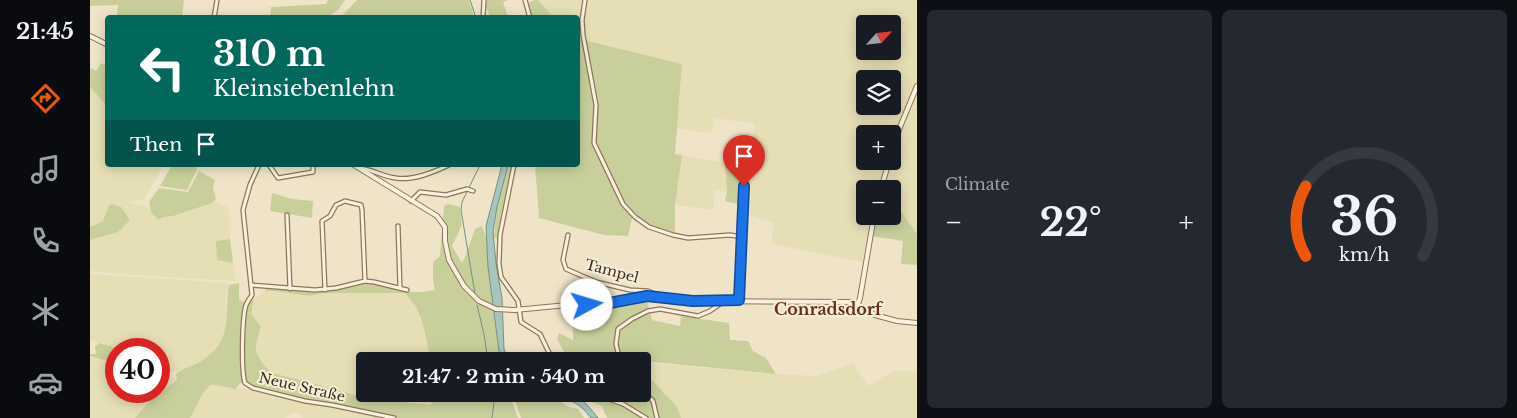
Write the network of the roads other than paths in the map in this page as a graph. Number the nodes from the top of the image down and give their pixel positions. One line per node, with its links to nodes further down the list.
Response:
1 (484, 0): 6 (street)
2 (525, 0): 7 (street)
3 (585, 0): 25 (street)
4 (217, 1): 5 (street)
5 (215, 15)
6 (483, 15)
7 (529, 15)
8 (90, 36): 9 (street)
9 (105, 44)
10 (917, 86): 11 (street)
11 (901, 125)
12 (748, 157): 25 (street)
13 (258, 167): 27 (street)
14 (270, 167): 15 (street)
15 (313, 167)
16 (444, 167): 18 (street)
17 (514, 167): 36 (street)
18 (359, 168): 20 (street)
19 (471, 190): 20 (street)
20 (412, 200): 36 (street)
21 (287, 215): 29 (street)
22 (872, 225): 35 (street)
23 (398, 226): 28 (street)
24 (568, 235): 32 (street, Tampel)
25 (742, 237): 34 (street)
26 (366, 281): 28 (street); 30 (street); 30 (street)
27 (251, 285): 29 (street); 42 (street, Neue Straße)
28 (400, 288): 31 (street)
29 (290, 289): 30 (street)
30 (324, 290)
31 (407, 290)
32 (656, 297): 33 (street); 36 (street)
33 (724, 300): 34 (street); 39 (street)
34 (739, 300): 35 (street)
35 (858, 304): 37 (street)
36 (517, 310): 38 (street)
37 (917, 323)
38 (549, 352)
39 (618, 352)
40 (651, 399): 44 (street)
41 (617, 402): 43 (street)
42 (394, 418)
43 (646, 418)
44 (657, 418)

